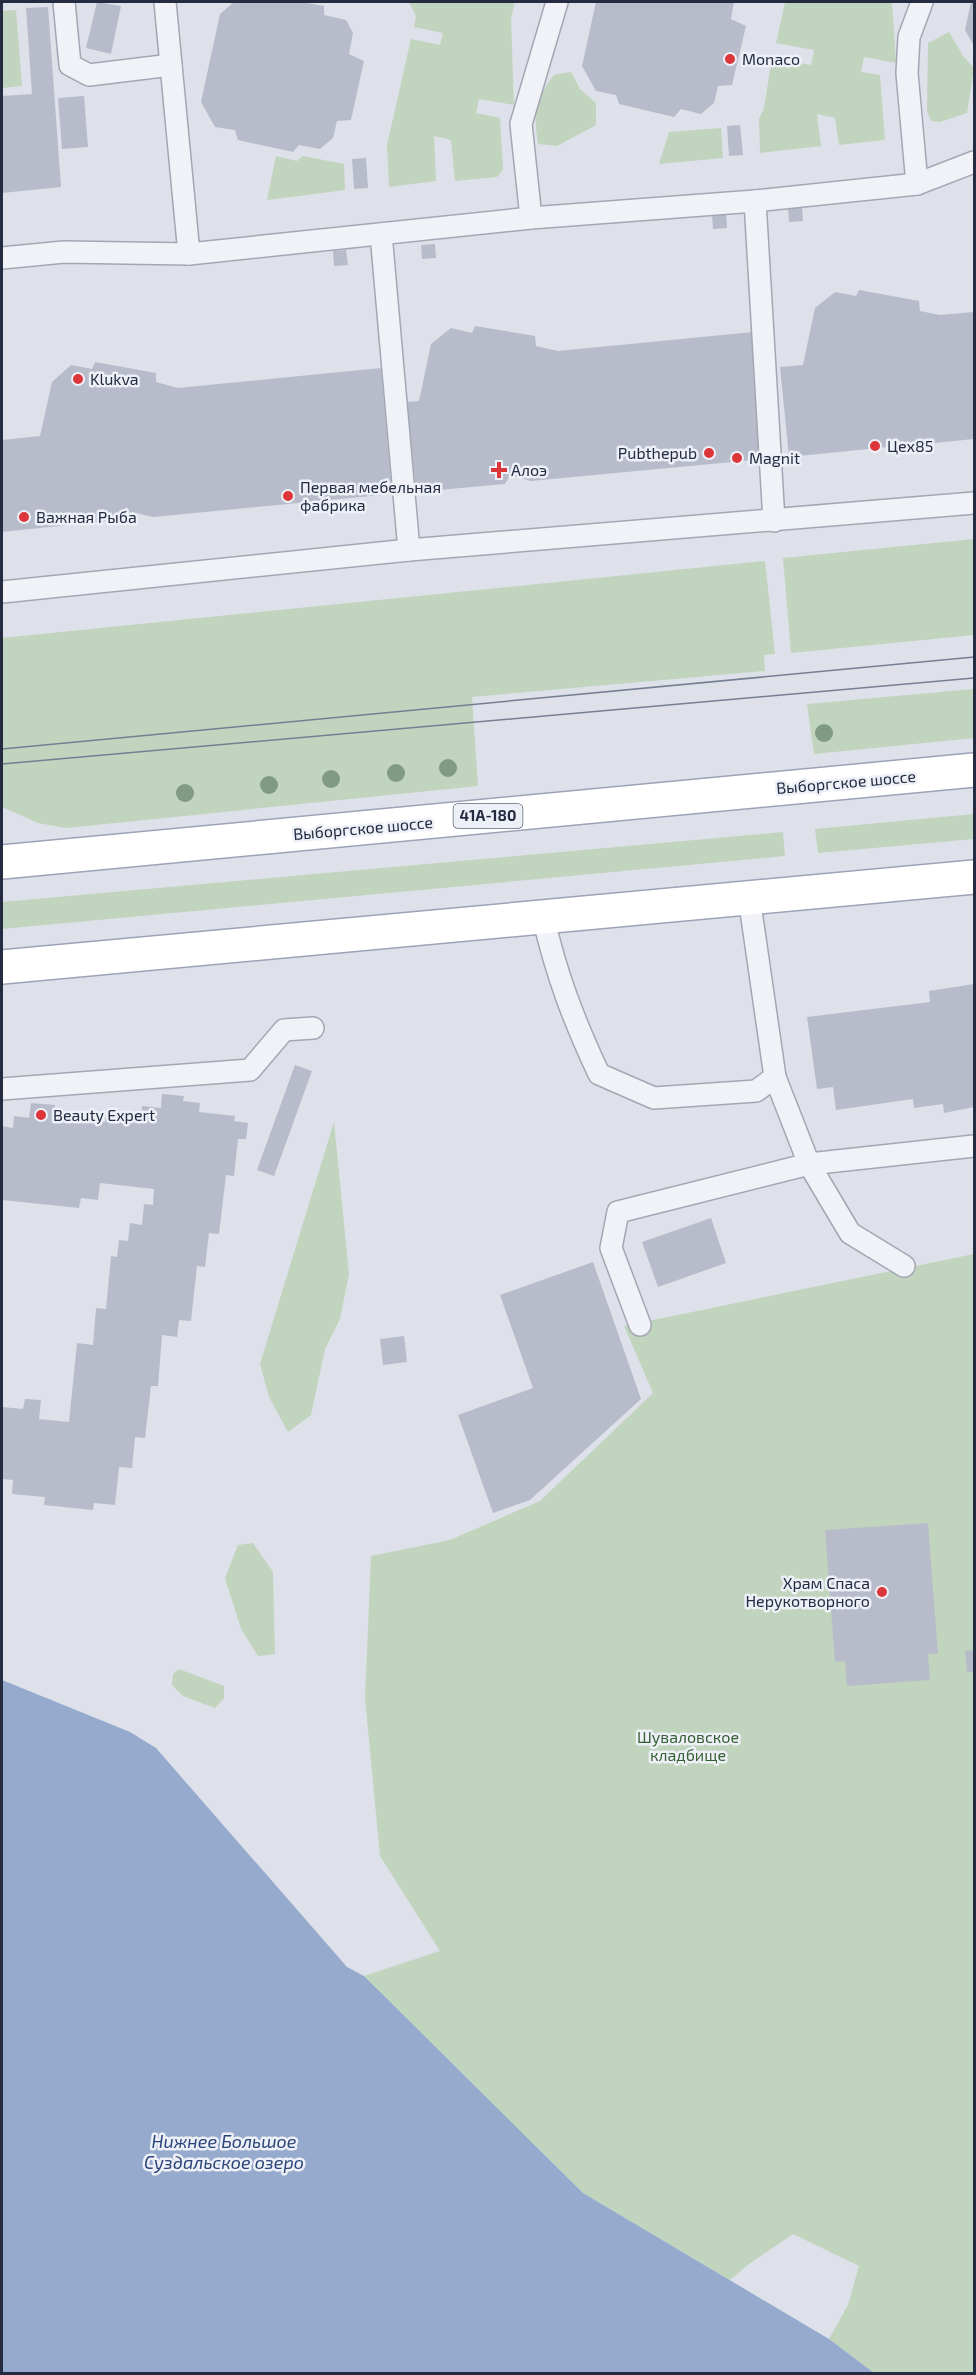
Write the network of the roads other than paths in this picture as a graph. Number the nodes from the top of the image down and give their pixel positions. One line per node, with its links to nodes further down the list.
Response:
1 (64, 2): 5 (lane)
2 (165, 2): 5 (lane)
3 (557, 2): 9 (lane)
4 (922, 2): 7 (lane)
5 (171, 65): 11 (lane)
6 (975, 162): 7 (lane)
7 (917, 184): 8 (lane)
8 (755, 201): 9 (lane); 14 (lane)
9 (531, 218): 10 (lane)
10 (381, 234): 11 (lane); 15 (lane)
11 (189, 254): 12 (lane)
12 (2, 258)
13 (975, 503): 14 (lane)
14 (774, 521): 15 (lane)
15 (409, 550): 16 (lane)
16 (2, 592)
17 (975, 770): 18 (main road, Выборгское шоссе / 41А-180)
18 (2, 862)
19 (975, 877): 20 (main road)
20 (749, 897): 21 (main road); 24 (lane)
21 (543, 916): 22 (main road); 24 (lane)
22 (2, 968)
23 (313, 1028): 25 (lane)
24 (775, 1077): 27 (lane)
25 (2, 1089)
26 (975, 1146): 27 (lane)
27 (809, 1164): 28 (lane); 29 (lane)
28 (904, 1266)
29 (640, 1325)

